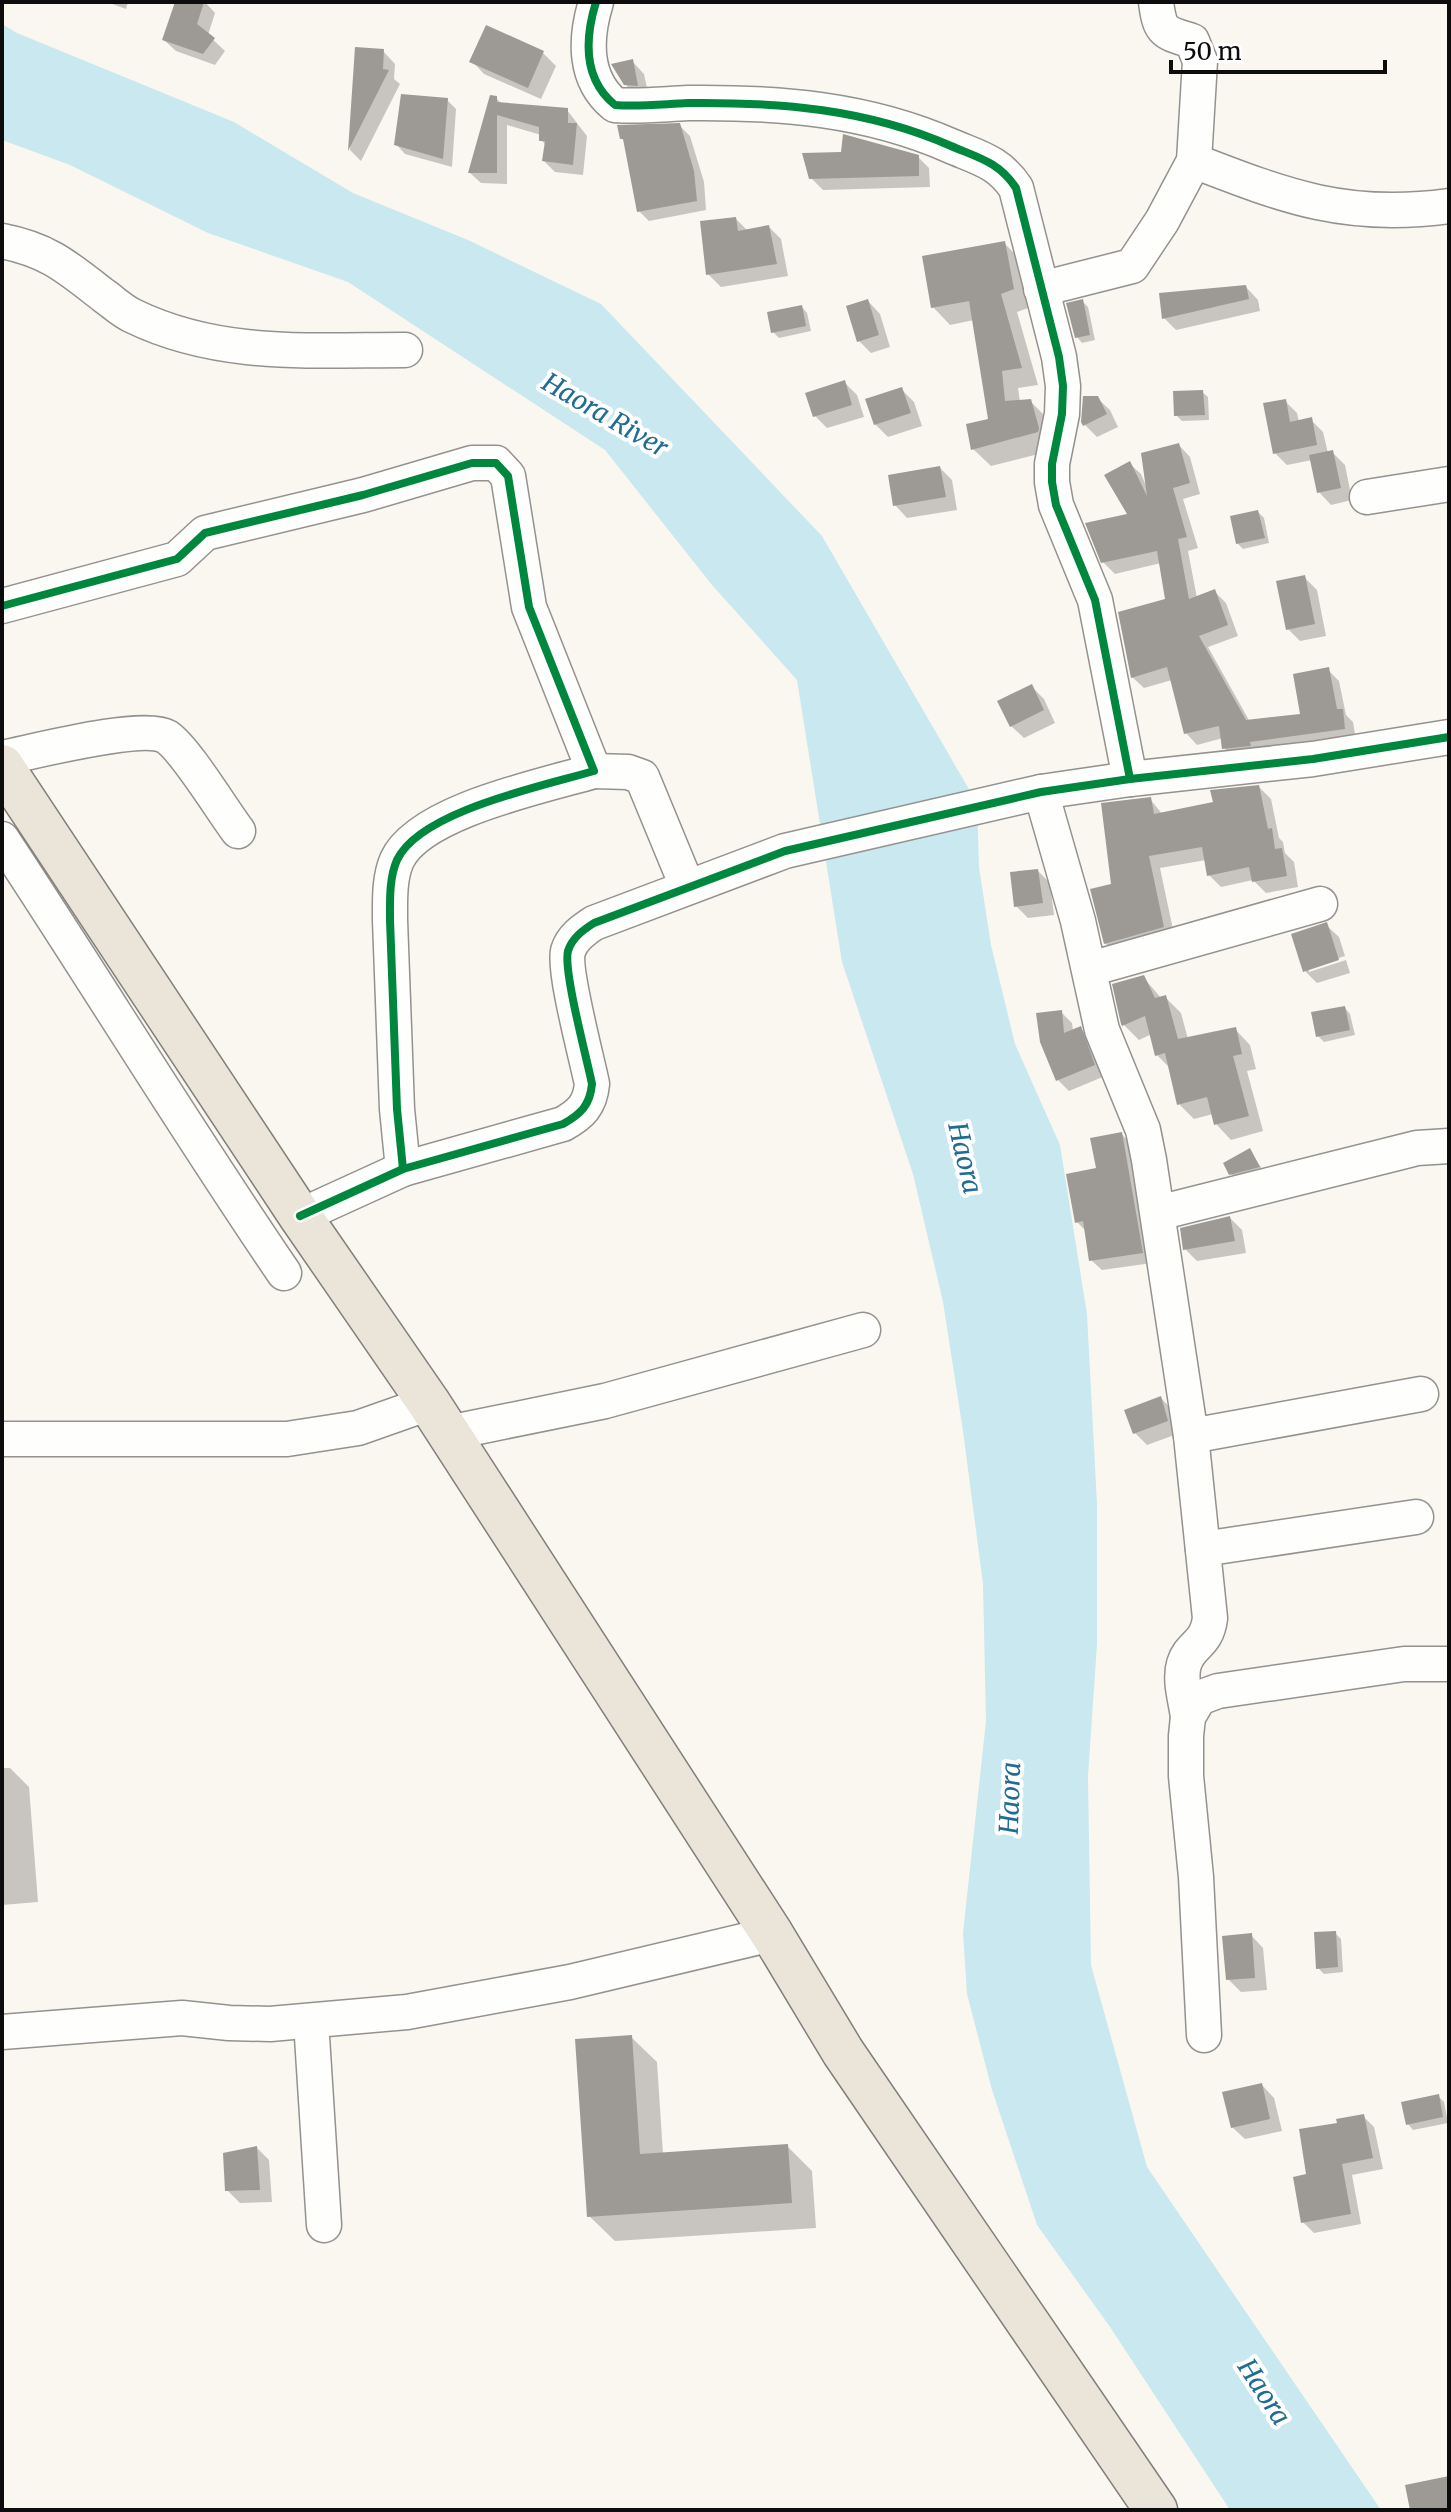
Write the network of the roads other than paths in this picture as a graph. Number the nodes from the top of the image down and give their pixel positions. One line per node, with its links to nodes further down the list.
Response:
1 (596, 2): 6 (street)
2 (1156, 2): 3 (street)
3 (1194, 161): 4 (street); 6 (street)
4 (1449, 206)
5 (2, 241): 7 (street)
6 (1041, 289): 15 (street)
7 (405, 350)
8 (1449, 484): 9 (street)
9 (1367, 497)
10 (2, 606): 14 (street)
11 (1449, 737): 15 (street)
12 (2, 758): 17 (street)
13 (2, 766): 25 (main road)
14 (594, 771): 19 (street); 23 (street)
15 (1130, 779): 16 (street)
16 (1041, 792): 19 (street); 21 (street)
17 (238, 831)
18 (2, 839): 26 (street)
19 (687, 886): 23 (street)
20 (1320, 904): 21 (street)
21 (1090, 969): 24 (street)
22 (1449, 1146): 24 (street)
23 (403, 1169): 25 (street)
24 (1158, 1213): 30 (street)
25 (300, 1216): 29 (main road)
26 (284, 1273)
27 (863, 1330): 29 (street)
28 (1421, 1394): 30 (street)
29 (438, 1418): 31 (street); 36 (main road)
30 (1191, 1436): 33 (street)
31 (2, 1439)
32 (1416, 1517): 33 (street)
33 (1203, 1549): 35 (street)
34 (1449, 1664): 35 (street)
35 (1188, 1717): 39 (street)
36 (772, 1934): 37 (street); 41 (main road)
37 (311, 2021): 38 (street); 40 (street)
38 (2, 2032)
39 (1204, 2035)
40 (324, 2225)
41 (1156, 2510)

